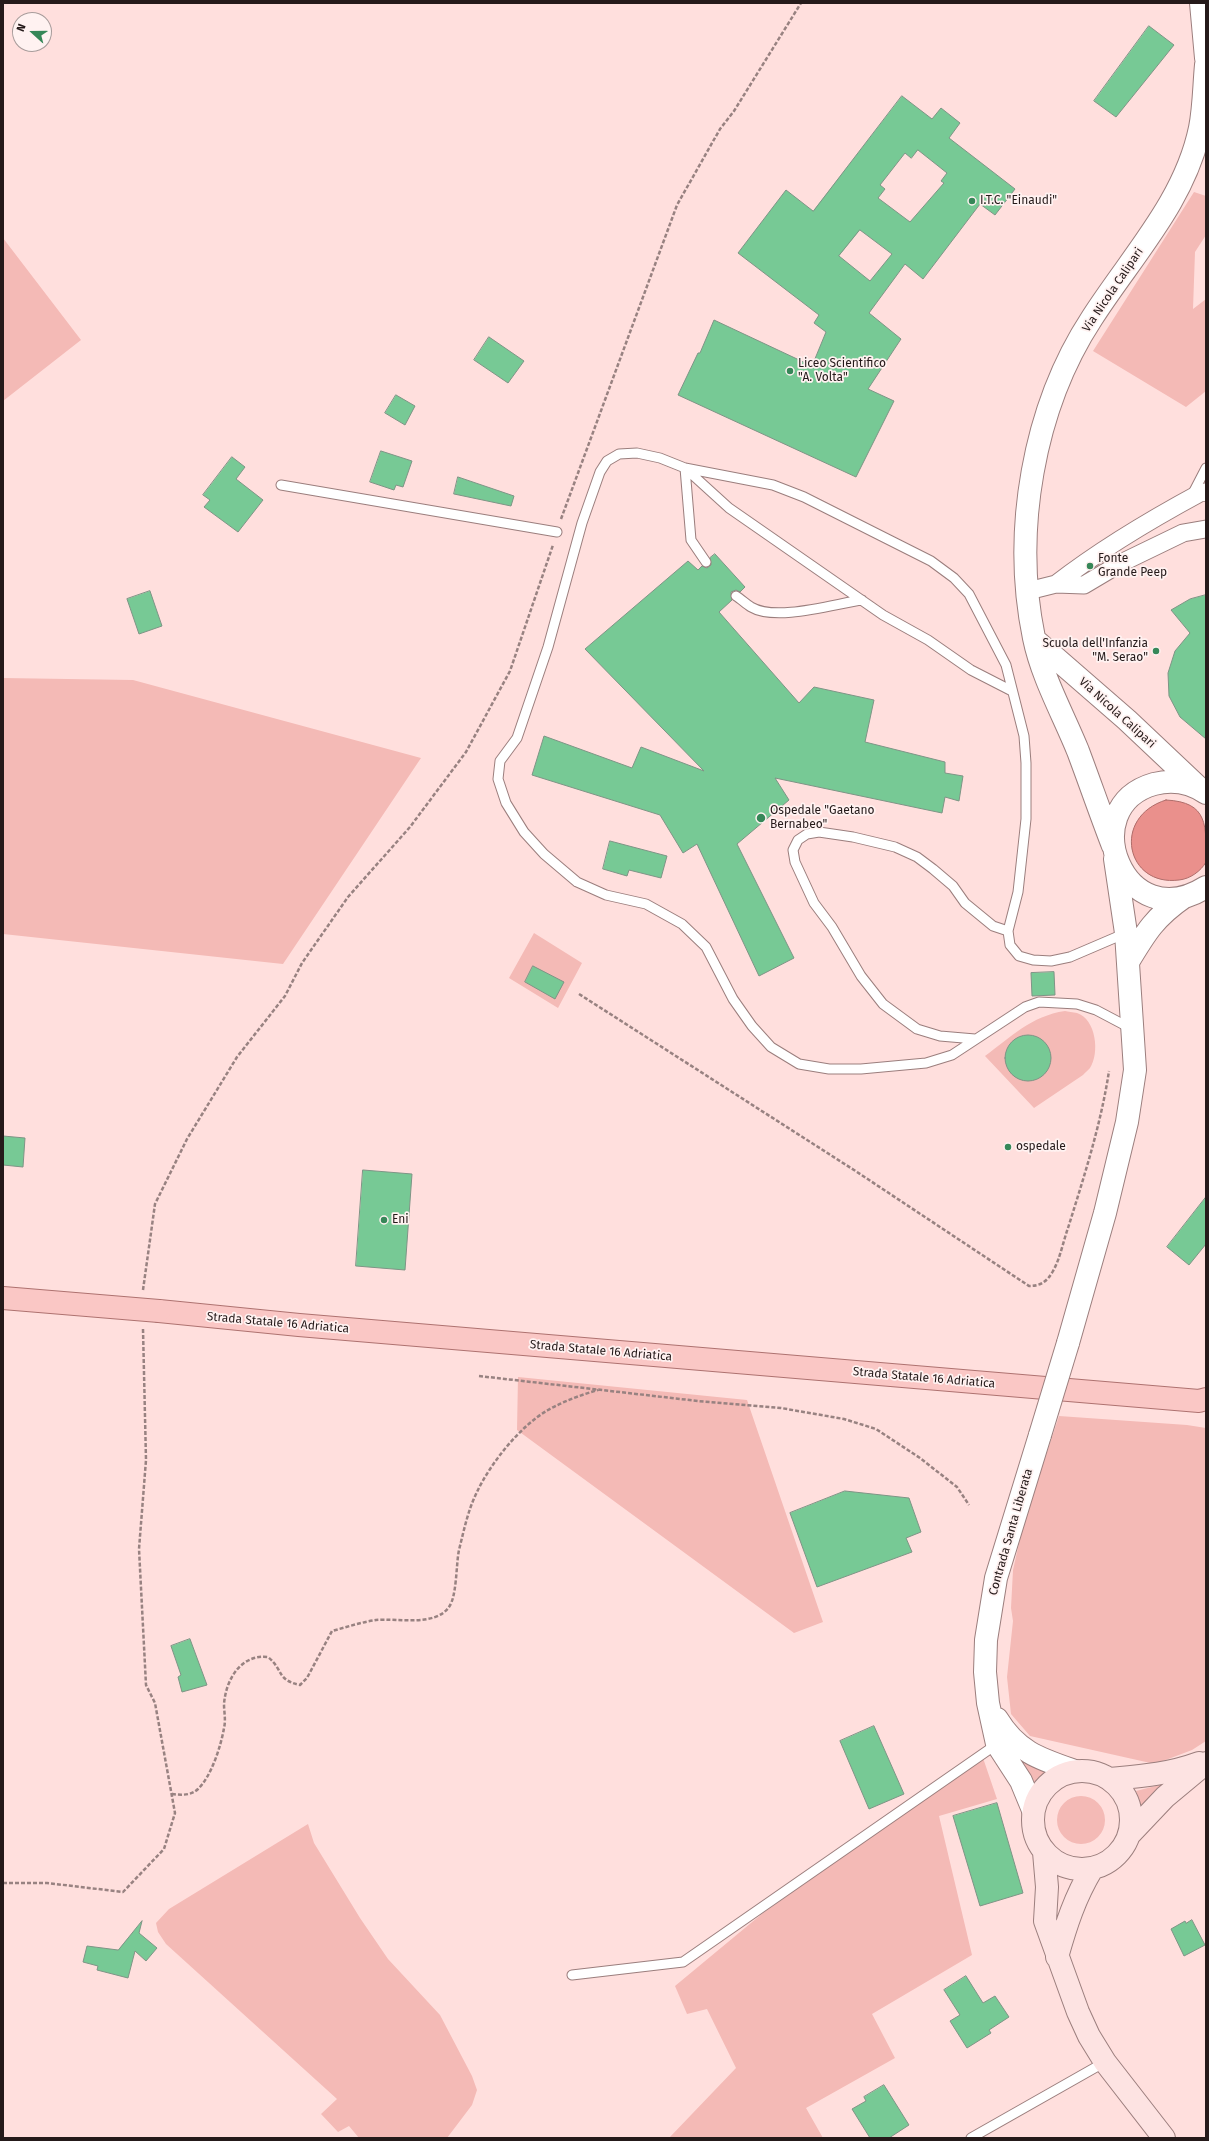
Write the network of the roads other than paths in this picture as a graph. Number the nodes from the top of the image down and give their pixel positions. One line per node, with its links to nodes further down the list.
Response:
1 (1201, 3): 2 (street)
2 (1206, 58)
3 (1206, 66): 12 (street, Via Nicola Calipari)
4 (685, 468): 10 (lane); 14 (lane); 16 (lane); 25 (lane)
5 (1206, 468): 7 (lane)
6 (281, 486): 9 (lane)
7 (1199, 494): 11 (street)
8 (1206, 528): 11 (street)
9 (557, 532)
10 (706, 562)
11 (1056, 584): 12 (street)
12 (1028, 591): 15 (street, Via Nicola Calipari)
13 (736, 596): 14 (lane)
14 (862, 600): 16 (lane)
15 (1034, 638): 17 (street, Via Nicola Calipari); 18 (street, Via Nicola Calipari)
16 (1012, 691): 21 (lane)
17 (1203, 791): 18 (street)
18 (1114, 852): 20 (street); 22 (street, Contrada Santa Liberata)
19 (1206, 887): 20 (street)
20 (1184, 897): 23 (street)
21 (1008, 931): 22 (lane); 25 (lane)
22 (1126, 933): 23 (street, Contrada Santa Liberata)
23 (1128, 962): 24 (street, Contrada Santa Liberata)
24 (1134, 1030): 25 (lane); 28 (street, Contrada Santa Liberata, bridge)
25 (975, 1040)
26 (3, 1298): 27 (main road, Strada Statale 16 Adriatica, bridge)
27 (1205, 1402)
28 (988, 1703): 29 (street, Contrada Santa Liberata); 31 (street)
29 (997, 1744): 33 (street); 38 (lane)
30 (1206, 1762): 32 (main road); 34 (main road)
31 (1075, 1771): 32 (main road); 33 (main road)
32 (1110, 1779): 34 (main road)
33 (1033, 1810): 35 (main road)
34 (1129, 1835): 36 (main road)
35 (1044, 1852): 36 (main road); 37 (main road)
36 (1092, 1869): 37 (main road)
37 (1057, 1957): 39 (main road)
38 (572, 1975)
39 (1105, 2062): 40 (lane); 41 (main road)
40 (971, 2138)
41 (1164, 2138)

